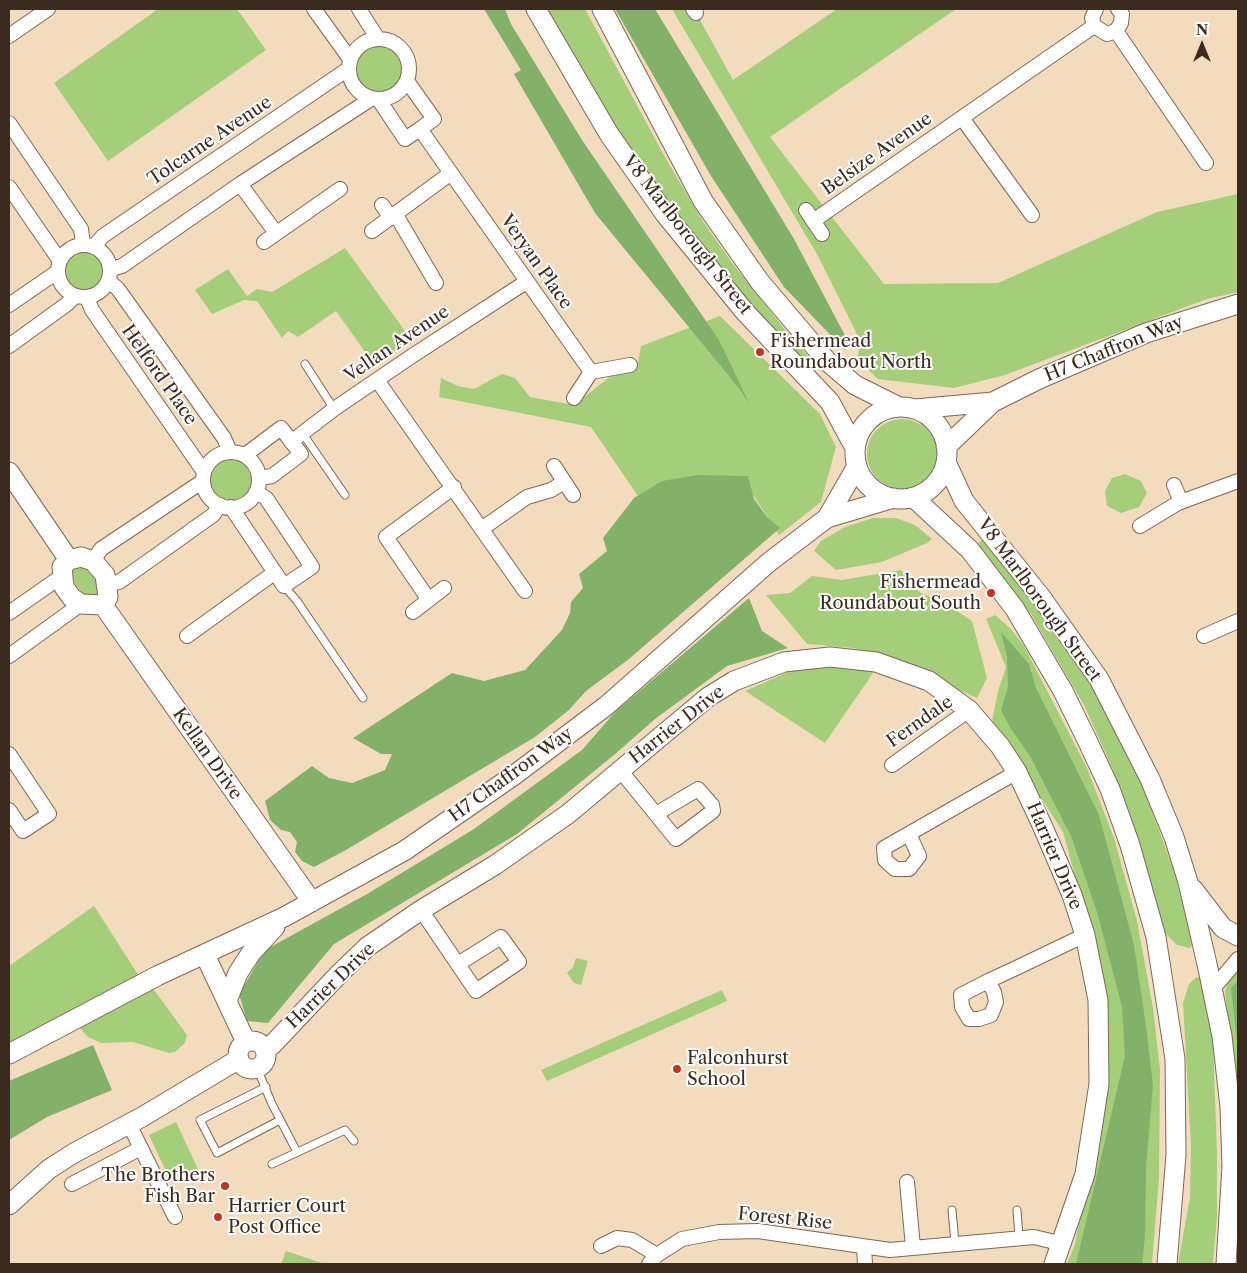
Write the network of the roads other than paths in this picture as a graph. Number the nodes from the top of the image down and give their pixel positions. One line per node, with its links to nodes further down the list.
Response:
1 (48, 9): 10 (street)
2 (314, 9): 12 (street)
3 (359, 9): 11 (street)
4 (536, 9): 52 (street, V8 Marlborough Street)
5 (602, 9): 46 (street, V8 Marlborough Street)
6 (1096, 9): 8 (street)
7 (1120, 9): 9 (street)
8 (1094, 26): 9 (street); 15 (street, Belsize Avenue)
9 (1116, 31): 18 (street)
10 (9, 36)
11 (378, 39): 12 (street); 13 (street)
12 (349, 64): 14 (street); 30 (street, Tolcarne Avenue)
13 (407, 81): 14 (street); 17 (street)
14 (375, 99): 17 (street); 20 (street)
15 (962, 118): 24 (street); 28 (street, Belsize Avenue)
16 (9, 123): 30 (street, Helford Place)
17 (420, 129): 19 (street, Veryan Place)
18 (1206, 163)
19 (452, 174): 25 (street); 33 (street, Veryan Place)
20 (240, 184): 27 (street); 32 (street)
21 (9, 187): 31 (street, Helford Place)
22 (340, 189): 27 (street)
23 (382, 205): 25 (street)
24 (1032, 215)
25 (393, 216): 26 (street); 34 (street)
26 (372, 231)
27 (276, 233): 29 (street)
28 (822, 234)
29 (264, 242)
30 (89, 245): 31 (street); 32 (street, Helford Place)
31 (58, 266): 35 (street, Helford Place); 37 (street)
32 (110, 275): 35 (street); 49 (street, Helford Place)
33 (526, 282): 41 (street, Veryan Place); 42 (street, Vellan Avenue)
34 (436, 283)
35 (81, 297): 38 (street); 55 (street, Helford Place)
36 (1238, 304): 44 (street, H7 Chaffron Way)
37 (9, 306)
38 (9, 346)
39 (305, 364): 45 (lane)
40 (630, 365): 41 (street)
41 (591, 372): 43 (street)
42 (377, 380): 45 (street, Vellan Avenue); 60 (street)
43 (574, 398)
44 (993, 402): 46 (street, H7 Chaffron Way); 50 (street, H7 Chaffron Way)
45 (334, 408): 47 (street, Vellan Avenue)
46 (907, 408): 50 (street); 52 (street)
47 (303, 434): 48 (street, Vellan Avenue); 62 (lane)
48 (291, 442): 51 (street); 56 (street)
49 (230, 452): 51 (street); 55 (street)
50 (946, 454): 64 (street); 96 (street, V8 Marlborough Street)
51 (244, 455): 56 (street)
52 (856, 457): 65 (street); 68 (street, H7 Chaffron Way)
53 (554, 466): 58 (street)
54 (9, 472): 72 (street)
55 (204, 476): 67 (street, Helford Place); 71 (street)
56 (259, 478): 61 (street)
57 (1238, 481): 66 (street)
58 (564, 482): 63 (street); 70 (street)
59 (1174, 485): 66 (street)
60 (454, 487): 70 (street); 78 (street)
61 (256, 492): 67 (street); 75 (street)
62 (345, 495)
63 (573, 495)
64 (913, 497): 65 (street); 134 (street, V8 Marlborough Street)
65 (894, 498): 68 (street, H7 Chaffron Way)
66 (1181, 502): 69 (street)
67 (226, 506): 73 (street, Helford Place); 74 (street)
68 (827, 518): 97 (street, H7 Chaffron Way)
69 (1140, 526)
70 (482, 528): 77 (street)
71 (93, 561): 72 (street); 74 (street)
72 (66, 568): 79 (street); 82 (street)
73 (274, 573): 75 (street, Helford Place); 84 (street)
74 (108, 584): 80 (street)
75 (284, 586): 87 (lane)
76 (444, 588): 78 (street)
77 (525, 591)
78 (430, 600): 81 (street)
79 (81, 604): 80 (street); 86 (street)
80 (103, 606): 97 (street, Kellan Drive)
81 (413, 612)
82 (9, 613)
83 (1237, 624): 85 (street)
84 (187, 636)
85 (1204, 636)
86 (9, 656)
87 (363, 698)
88 (969, 710): 90 (street, Ferndale); 91 (street, Harrier Drive); 92 (street, Harrier Drive)
89 (9, 754): 93 (street)
90 (892, 765)
91 (620, 770): 94 (street); 98 (street, Harrier Drive)
92 (1017, 772): 95 (street); 100 (street, Harrier Drive)
93 (9, 810)
94 (656, 814)
95 (909, 834)
96 (1188, 882): 101 (street); 106 (street, V8 Marlborough Street)
97 (312, 902): 99 (street, H7 Chaffron Way)
98 (421, 910): 104 (street); 108 (street, Harrier Drive)
99 (284, 917): 102 (street, H7 Chaffron Way); 107 (street)
100 (1086, 935): 105 (street); 127 (street, Harrier Drive)
101 (1238, 936)
102 (205, 955): 107 (street); 110 (street, H7 Chaffron Way)
103 (1238, 959): 106 (street)
104 (458, 964)
105 (988, 982)
106 (1212, 990): 135 (street, V8 Marlborough Street)
107 (227, 1001): 109 (street)
108 (265, 1049): 109 (street); 111 (street)
109 (242, 1050): 111 (street); 114 (street)
110 (9, 1054)
111 (257, 1068): 112 (lane)
112 (266, 1087): 113 (lane); 113 (lane)
113 (280, 1120): 117 (lane)
114 (129, 1124): 116 (street); 121 (street)
115 (354, 1142): 117 (lane)
116 (141, 1148): 120 (street); 124 (street)
117 (297, 1152): 118 (lane)
118 (272, 1164)
119 (907, 1182): 129 (street)
120 (72, 1184)
121 (9, 1205)
122 (952, 1210): 126 (lane)
123 (1017, 1210): 125 (lane)
124 (174, 1217)
125 (1019, 1238): 126 (street, Forest Rise); 127 (street, Forest Rise)
126 (955, 1243): 129 (street, Forest Rise)
127 (1063, 1244): 133 (street, Harrier Drive)
128 (601, 1246): 131 (street, Forest Rise)
129 (913, 1247): 130 (street, Forest Rise)
130 (864, 1248): 131 (street, Forest Rise); 132 (street)
131 (653, 1260)
132 (865, 1264)
133 (1054, 1264)
134 (1167, 1264)
135 (1226, 1264)

